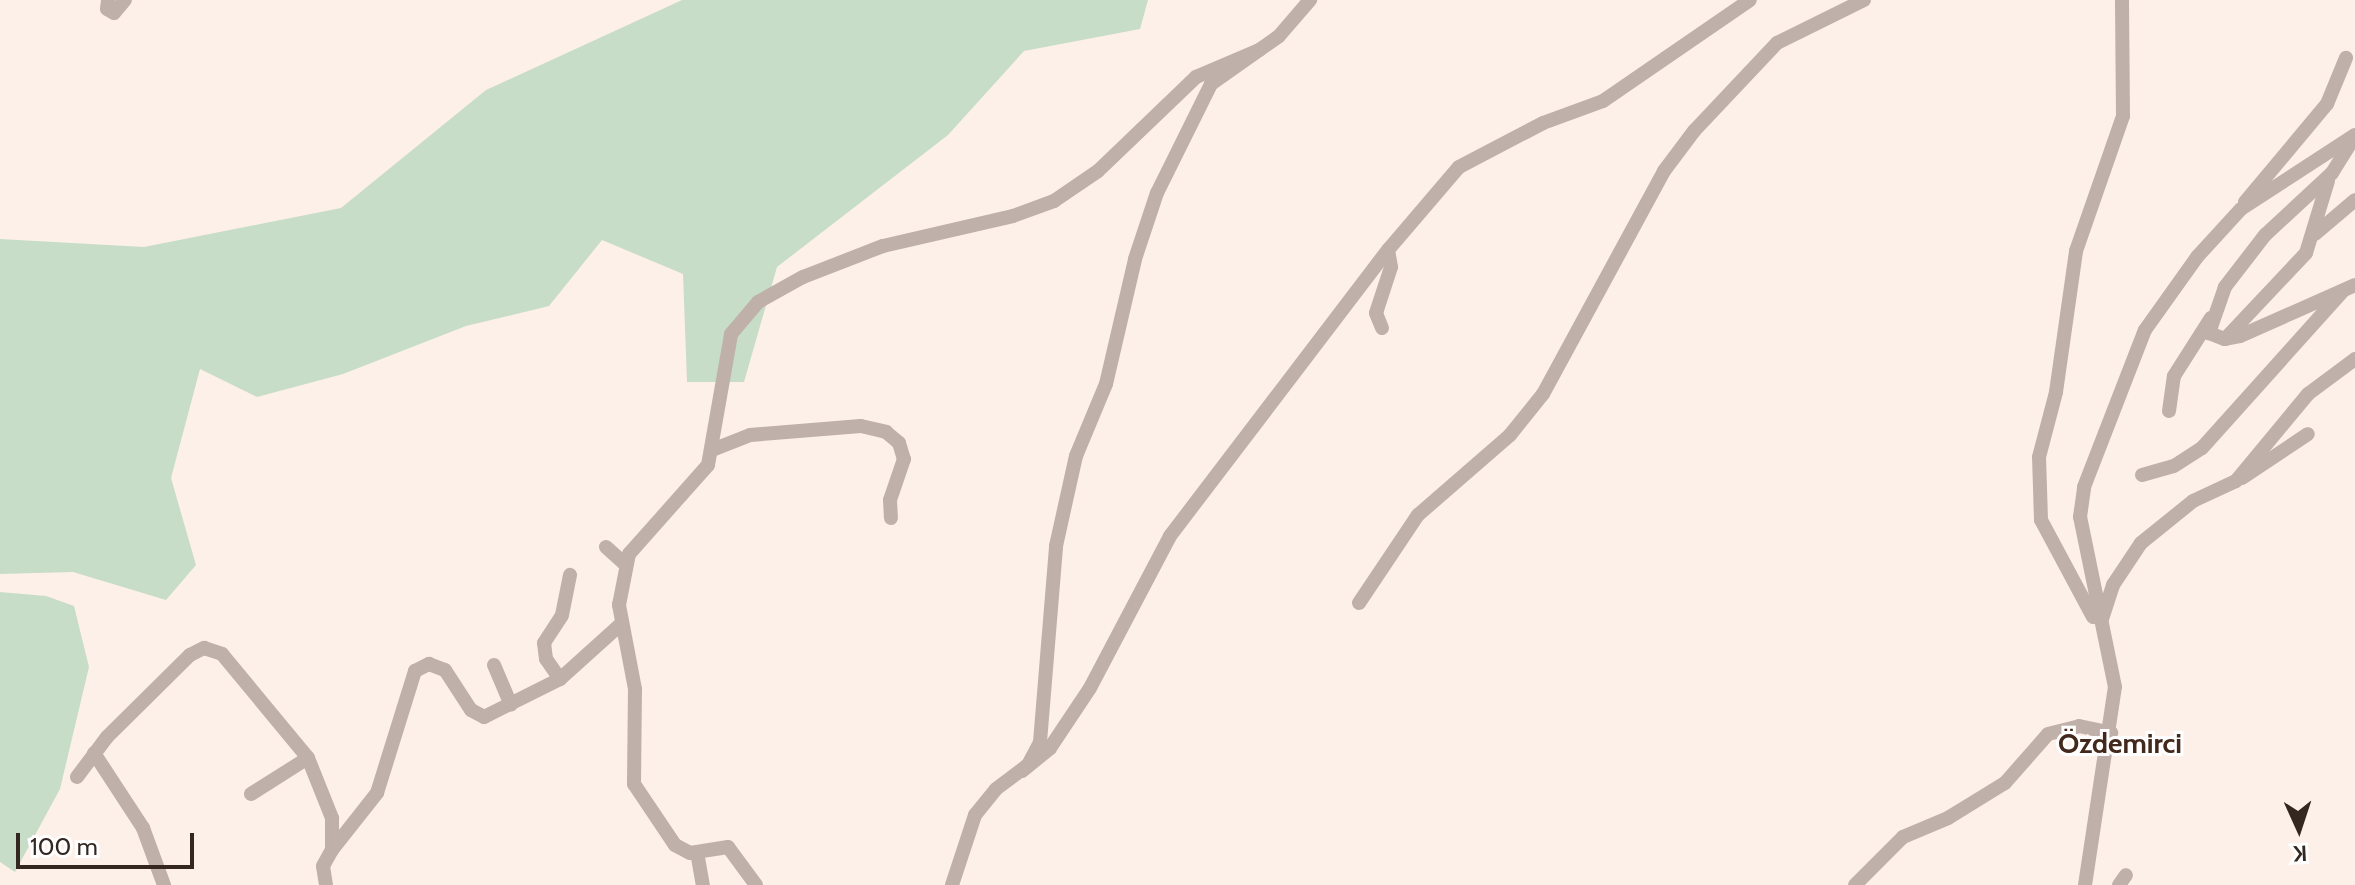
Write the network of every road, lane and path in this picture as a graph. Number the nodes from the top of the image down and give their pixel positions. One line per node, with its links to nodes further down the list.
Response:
1 (108, 0): 2 (street)
2 (125, 0)
3 (1310, 0): 7 (street)
4 (1750, 0): 14 (street)
5 (1864, 0): 29 (street)
6 (2122, 0): 31 (street)
7 (1259, 50): 22 (street); 38 (street)
8 (2346, 58): 12 (street)
9 (2355, 136): 10 (street); 12 (street)
10 (2332, 173): 13 (street); 16 (street)
11 (2355, 200): 13 (street)
12 (2241, 209): 31 (street)
13 (2312, 238): 18 (street)
14 (1388, 250): 17 (street); 38 (street)
15 (2350, 288): 18 (street); 23 (street)
16 (2211, 318): 18 (street); 20 (street)
17 (1382, 328)
18 (2225, 339)
19 (2355, 359): 24 (street)
20 (2169, 411)
21 (2308, 434): 24 (street)
22 (712, 450): 25 (street); 27 (street)
23 (2142, 475)
24 (2236, 481): 31 (street)
25 (891, 518)
26 (606, 547): 27 (street)
27 (625, 564): 30 (street)
28 (570, 575): 33 (street)
29 (1359, 603)
30 (620, 625): 33 (street); 42 (street)
31 (2100, 631): 35 (street)
32 (494, 665): 34 (street)
33 (560, 679): 34 (street)
34 (511, 705): 41 (street)
35 (2111, 733): 48 (street); 49 (street)
36 (94, 753): 37 (street); 39 (street); 43 (street)
37 (308, 758): 40 (street); 41 (street)
38 (1022, 771): 47 (street)
39 (77, 777)
40 (251, 794)
41 (332, 850): 44 (street)
42 (697, 852): 45 (street); 46 (street)
43 (164, 885)
44 (326, 885)
45 (703, 885)
46 (756, 885)
47 (952, 885)
48 (1855, 885)
49 (2085, 885)

